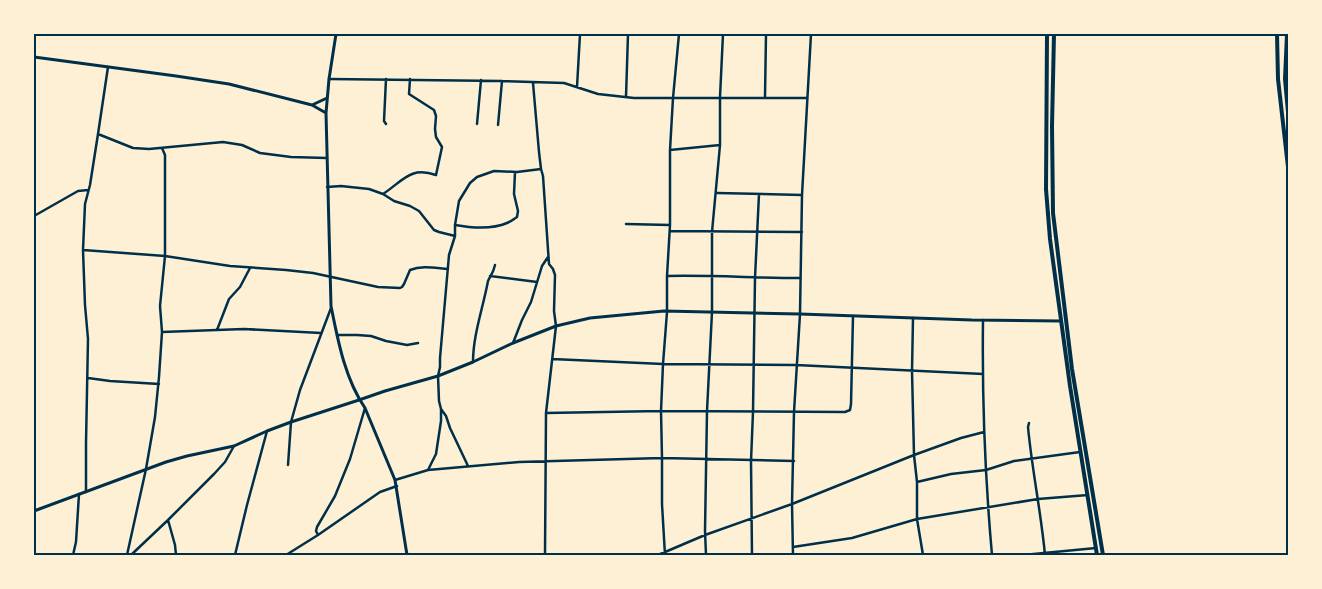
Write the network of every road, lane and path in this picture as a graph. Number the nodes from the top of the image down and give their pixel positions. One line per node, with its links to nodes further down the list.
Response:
1 (336, 34): 14 (street)
2 (580, 34): 22 (street)
3 (628, 34): 24 (street)
4 (679, 34): 27 (street)
5 (723, 34): 25 (street)
6 (766, 34): 28 (street)
7 (811, 34): 29 (street)
8 (1047, 34): 21 (main road)
9 (1054, 34): 20 (main road)
10 (1277, 34): 41 (main road)
11 (1287, 34): 23 (main road)
12 (34, 57): 13 (street)
13 (108, 67): 30 (street); 36 (street)
14 (329, 79): 15 (street); 26 (street)
15 (386, 79): 16 (street); 33 (street)
16 (410, 79): 17 (street); 46 (street)
17 (480, 80): 18 (street); 34 (street)
18 (502, 81): 19 (street); 35 (street)
19 (533, 82): 22 (street); 42 (street)
20 (1053, 84): 21 (main road); 162 (main road)
21 (1047, 85): 80 (main road)
22 (577, 87): 24 (street)
23 (1287, 89): 31 (main road)
24 (626, 97): 27 (street)
25 (720, 97): 27 (street); 28 (street); 37 (street)
26 (327, 98): 30 (street); 32 (street)
27 (673, 98): 39 (street)
28 (765, 98): 29 (street)
29 (806, 98): 49 (street)
30 (312, 105): 32 (street)
31 (1288, 112)
32 (326, 114): 40 (street)
33 (386, 124)
34 (477, 124)
35 (498, 125)
36 (98, 134): 38 (street); 45 (street)
37 (720, 145): 39 (street); 47 (street)
38 (162, 148): 40 (street); 61 (street)
39 (670, 150): 53 (street)
40 (327, 158): 44 (street)
41 (1288, 167)
42 (541, 169): 43 (street); 60 (street)
43 (515, 172): 52 (street); 52 (street)
44 (328, 187): 46 (street); 68 (street)
45 (88, 190): 50 (street); 59 (street)
46 (384, 194): 58 (street)
47 (717, 194): 48 (street); 55 (street)
48 (759, 194): 49 (street); 56 (street)
49 (802, 195): 57 (street)
50 (34, 216)
51 (626, 224): 53 (street)
52 (455, 225): 58 (street)
53 (670, 225): 54 (street)
54 (670, 231): 55 (street); 67 (street)
55 (712, 232): 56 (street); 65 (street)
56 (758, 232): 57 (street); 69 (street)
57 (802, 232): 70 (street)
58 (455, 236): 64 (street)
59 (83, 250): 61 (street); 98 (street)
60 (549, 255): 71 (street); 81 (street)
61 (165, 256): 63 (street); 83 (street)
62 (495, 265): 66 (street)
63 (250, 268): 68 (street); 82 (street)
64 (448, 269): 68 (street); 97 (street)
65 (712, 275): 67 (street); 69 (street); 74 (street)
66 (490, 276): 71 (street); 89 (street)
67 (667, 276): 73 (street)
68 (330, 278): 72 (street)
69 (755, 278): 70 (street); 75 (street)
70 (800, 278): 76 (street)
71 (537, 282): 87 (street)
72 (331, 306): 84 (street); 85 (street)
73 (667, 312): 74 (street); 81 (street); 90 (street)
74 (712, 312): 75 (street); 91 (street)
75 (755, 313): 76 (street); 93 (street)
76 (800, 314): 77 (street); 92 (street)
77 (853, 316): 78 (street); 94 (street)
78 (913, 318): 79 (street); 95 (street)
79 (984, 320): 80 (street); 96 (street)
80 (1060, 320): 113 (main road)
81 (556, 326): 87 (street); 88 (street)
82 (217, 330): 83 (street); 84 (street)
83 (162, 332): 99 (street)
84 (321, 333): 108 (street)
85 (337, 335): 86 (street); 100 (street)
86 (418, 343)
87 (513, 343): 89 (street)
88 (552, 359): 90 (street); 105 (street)
89 (473, 362): 97 (street)
90 (663, 364): 91 (street); 103 (street)
91 (710, 365): 93 (street); 104 (street)
92 (796, 365): 93 (street); 94 (street); 107 (street)
93 (754, 366): 106 (street)
94 (851, 368): 95 (street); 107 (street)
95 (912, 371): 96 (street); 114 (street)
96 (983, 374): 111 (street)
97 (438, 376): 100 (street); 102 (street)
98 (88, 378): 99 (street); 129 (street)
99 (159, 384): 123 (street)
100 (359, 400): 101 (street); 108 (street)
101 (365, 408): 126 (street); 139 (street)
102 (441, 409): 122 (street); 124 (street)
103 (661, 411): 104 (street); 105 (street); 115 (street)
104 (707, 411): 106 (street); 116 (street)
105 (546, 412): 118 (street)
106 (753, 412): 107 (street); 119 (street)
107 (794, 412): 120 (street)
108 (290, 422): 110 (street); 121 (street)
109 (1029, 423): 117 (street)
110 (267, 431): 112 (street); 150 (street)
111 (984, 432): 114 (street); 125 (street)
112 (234, 446): 123 (street); 138 (street)
113 (1080, 452): 117 (street); 131 (main road)
114 (914, 455): 127 (street); 133 (street)
115 (662, 458): 116 (street); 118 (street); 144 (street)
116 (706, 459): 119 (street); 140 (street)
117 (1032, 459): 125 (street); 132 (street)
118 (546, 461): 122 (street); 153 (street)
119 (751, 461): 120 (street); 136 (street)
120 (794, 461): 133 (street)
121 (288, 465)
122 (468, 466): 124 (street)
123 (146, 469): 129 (street); 147 (street)
124 (428, 470): 126 (street)
125 (986, 470): 127 (street); 134 (street)
126 (395, 480): 128 (street)
127 (917, 482): 137 (street)
128 (396, 486): 139 (street); 152 (street)
129 (86, 492): 130 (street)
130 (79, 494): 135 (street); 146 (street)
131 (1088, 495): 132 (street); 142 (main road)
132 (1038, 500): 134 (street); 145 (street)
133 (792, 504): 136 (street); 141 (street)
134 (987, 507): 137 (street); 159 (street)
135 (34, 511)
136 (752, 517): 140 (street); 156 (street)
137 (917, 519): 141 (street); 158 (street)
138 (168, 520): 148 (street); 149 (street)
139 (318, 535): 143 (street)
140 (705, 536): 144 (street); 155 (street)
141 (793, 547): 157 (street)
142 (1096, 548): 145 (street); 161 (main road)
143 (290, 554): 151 (street)
144 (665, 554): 154 (street)
145 (1045, 554): 160 (street)
146 (73, 555)
147 (127, 555)
148 (131, 555)
149 (176, 555)
150 (235, 555)
151 (286, 555)
152 (407, 555)
153 (545, 555)
154 (658, 555)
155 (706, 555)
156 (752, 555)
157 (793, 555)
158 (923, 555)
159 (992, 555)
160 (1023, 555)
161 (1098, 555)
162 (1103, 555)

